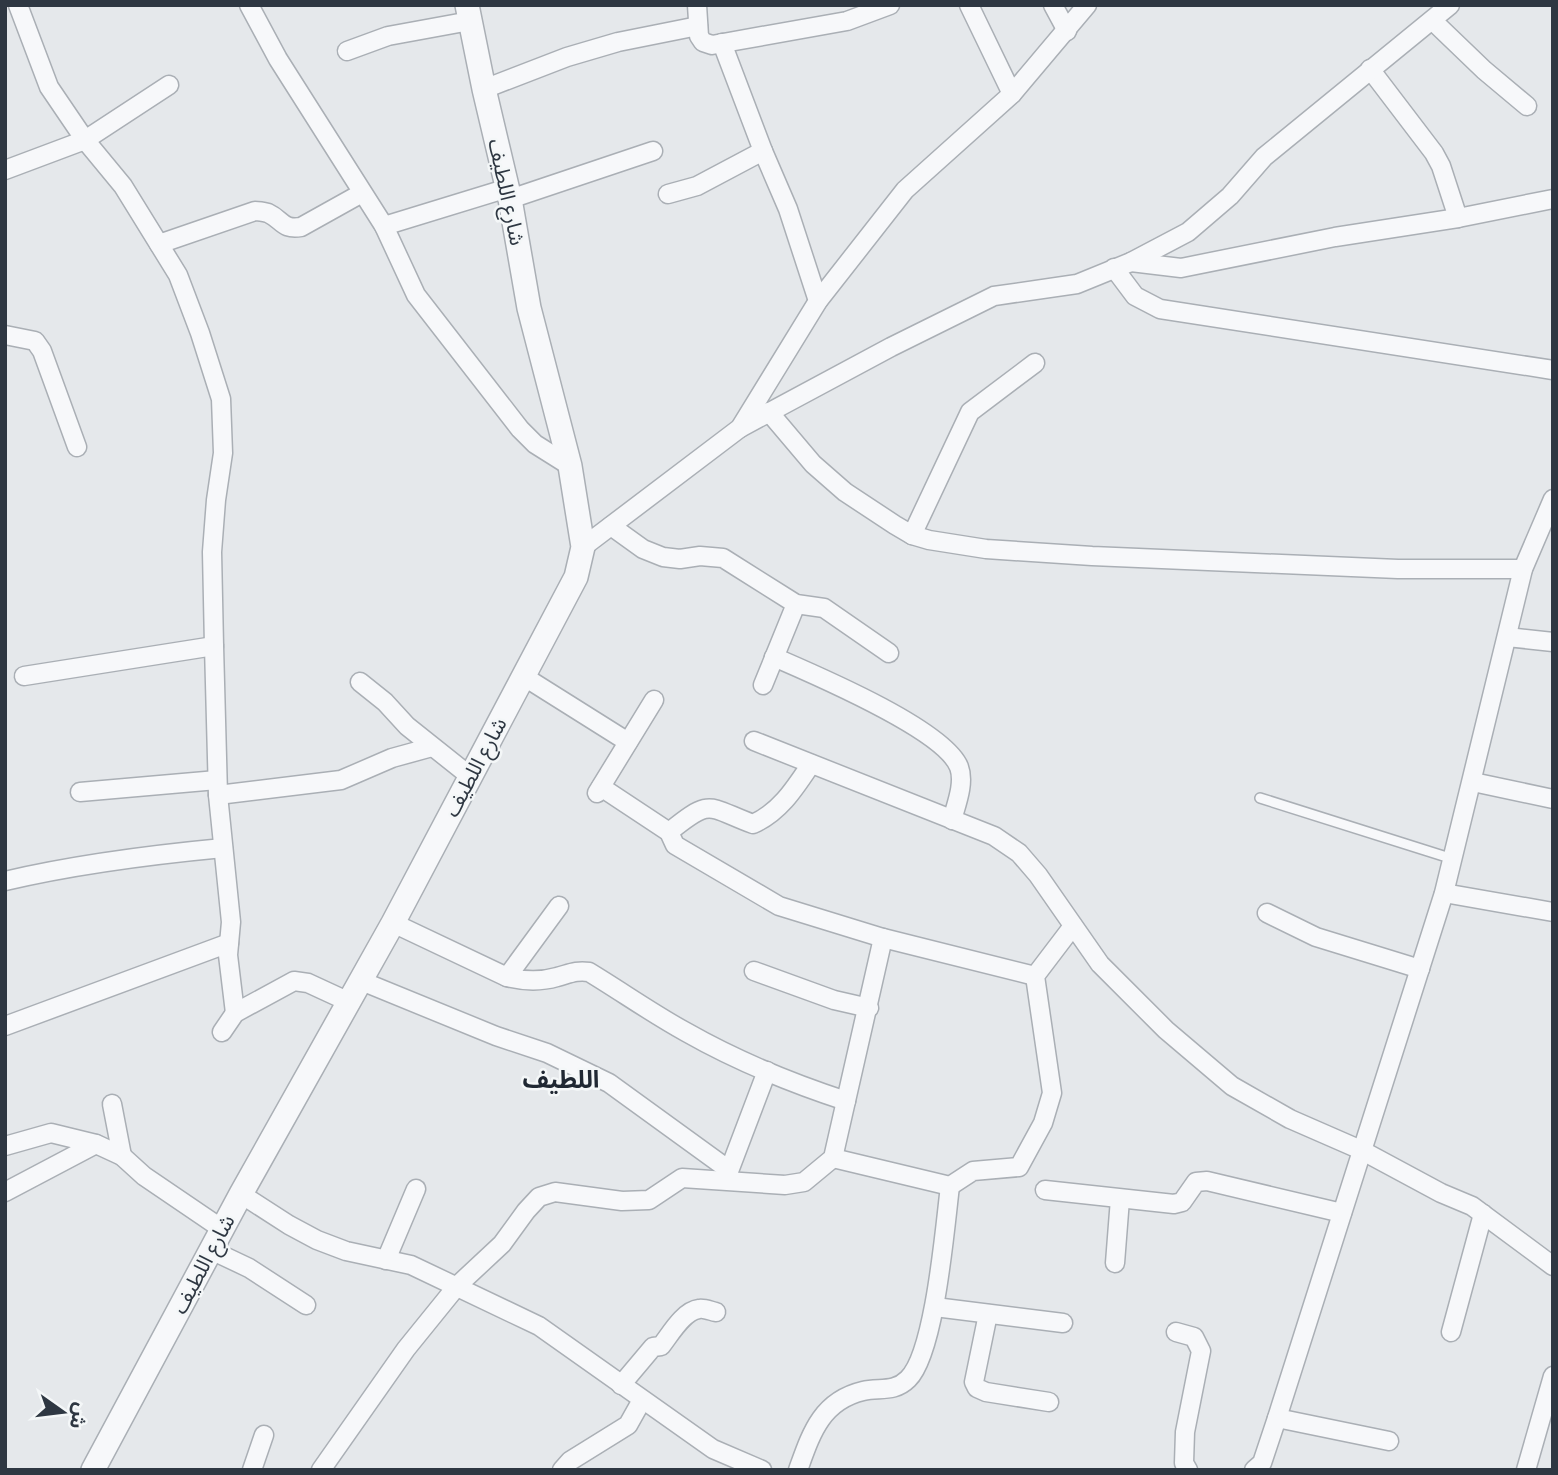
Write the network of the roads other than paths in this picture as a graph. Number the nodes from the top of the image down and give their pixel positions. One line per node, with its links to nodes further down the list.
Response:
1 (18, 5): 21 (street)
2 (249, 5): 25 (street)
3 (696, 5): 12 (street)
4 (890, 5): 10 (street)
5 (969, 5): 19 (street)
6 (1053, 5): 13 (street)
7 (1087, 5): 13 (street)
8 (1450, 5): 11 (street)
9 (468, 13): 15 (street); 18 (street, شارع اللطيف)
10 (846, 13): 14 (street)
11 (1433, 20): 16 (street); 20 (street)
12 (698, 26): 14 (street); 18 (street)
13 (1067, 31): 19 (street)
14 (722, 43): 23 (street)
15 (347, 51)
16 (1370, 69): 29 (street); 32 (street)
17 (169, 85): 21 (street)
18 (484, 89): 26 (street, شارع اللطيف)
19 (1012, 94): 33 (street)
20 (1527, 106)
21 (85, 140): 24 (street); 31 (street)
22 (653, 150): 26 (street)
23 (763, 151): 27 (street); 33 (street)
24 (6, 167)
25 (362, 193): 30 (street); 31 (street)
26 (509, 193): 30 (street); 40 (street, شارع اللطيف)
27 (668, 194)
28 (1553, 199): 29 (street)
29 (1458, 218): 32 (street)
30 (384, 226): 40 (street)
31 (159, 244): 50 (street)
32 (1122, 265): 36 (street); 37 (street)
33 (818, 301): 38 (street)
34 (5, 335): 39 (street)
35 (1035, 363): 43 (street)
36 (1553, 370)
37 (769, 412): 38 (street); 43 (street)
38 (740, 428): 42 (street)
39 (77, 447)
40 (570, 466): 45 (street, شارع اللطيف)
41 (1553, 499): 44 (street)
42 (611, 526): 45 (street); 47 (street)
43 (912, 535): 46 (street)
44 (1544, 541): 46 (street)
45 (583, 547): 54 (street, شارع اللطيف)
46 (1523, 569): 48 (street)
47 (796, 604): 51 (street); 52 (street)
48 (1507, 637): 49 (street); 63 (street)
49 (1553, 642)
50 (214, 646): 53 (street); 64 (street)
51 (889, 653)
52 (774, 657): 56 (street); 68 (street)
53 (24, 676)
54 (523, 676): 58 (street); 62 (street, شارع اللطيف)
55 (360, 682): 60 (street)
56 (763, 685)
57 (654, 700): 58 (street)
58 (628, 741): 69 (street)
59 (754, 741): 61 (street)
60 (432, 747): 62 (street); 64 (street)
61 (811, 764): 68 (street); 69 (street)
62 (471, 777): 77 (street, شارع اللطيف)
63 (1473, 782): 67 (street); 71 (street)
64 (218, 788): 65 (street); 70 (street)
65 (80, 792)
66 (1259, 798): 71 (lane)
67 (1553, 799)
68 (952, 820): 78 (street)
69 (669, 832): 79 (street)
70 (223, 848): 72 (street); 80 (street)
71 (1453, 859): 73 (street)
72 (5, 881)
73 (1444, 893): 75 (street); 81 (street)
74 (559, 906): 84 (street)
75 (1553, 912)
76 (1267, 913): 81 (street)
77 (393, 923): 84 (street); 85 (street, شارع اللطيف)
78 (1073, 926): 83 (street); 96 (street)
79 (884, 938): 83 (street); 87 (street)
80 (229, 943): 88 (street); 89 (street)
81 (1420, 969): 96 (street)
82 (754, 971): 87 (street)
83 (1035, 976): 100 (street)
84 (507, 977): 91 (street)
85 (359, 980): 86 (street, شارع اللطيف); 99 (street)
86 (347, 1001): 88 (street); 104 (street, شارع اللطيف)
87 (869, 1008): 92 (street)
88 (235, 1013): 90 (street)
89 (5, 1026)
90 (222, 1032)
91 (767, 1071): 92 (street); 99 (street)
92 (846, 1101): 98 (street)
93 (113, 1104): 97 (street)
94 (96, 1144): 95 (street); 97 (street); 103 (street)
95 (5, 1146)
96 (1362, 1150): 106 (street); 107 (street)
97 (122, 1156): 108 (street)
98 (833, 1158): 99 (street); 100 (street)
99 (727, 1175): 113 (street)
100 (950, 1186): 115 (street)
101 (416, 1189): 110 (street)
102 (1045, 1191): 105 (street)
103 (5, 1192)
104 (241, 1194): 108 (street, شارع اللطيف); 110 (street)
105 (1120, 1199): 106 (street); 111 (street)
106 (1342, 1213): 125 (street)
107 (1483, 1214): 112 (street); 120 (street)
108 (222, 1229): 109 (street, شارع اللطيف)
109 (211, 1250): 114 (street); 128 (street, شارع اللطيف)
110 (386, 1260): 113 (street)
111 (1115, 1263)
112 (1553, 1266)
113 (457, 1286): 122 (street); 130 (street)
114 (306, 1305)
115 (934, 1307): 117 (street); 133 (street)
116 (716, 1312): 122 (street)
117 (988, 1314): 118 (street); 124 (street)
118 (1063, 1323)
119 (1176, 1332): 134 (street)
120 (1451, 1332)
121 (1553, 1377): 136 (street)
122 (621, 1385): 123 (street)
123 (642, 1400): 131 (street); 132 (street)
124 (1049, 1402)
125 (1278, 1418): 127 (street); 135 (street)
126 (264, 1436): 129 (street)
127 (1389, 1441)
128 (93, 1470)
129 (252, 1470)
130 (321, 1470)
131 (562, 1470)
132 (762, 1470)
133 (798, 1470)
134 (1188, 1470)
135 (1254, 1470)
136 (1526, 1470)

